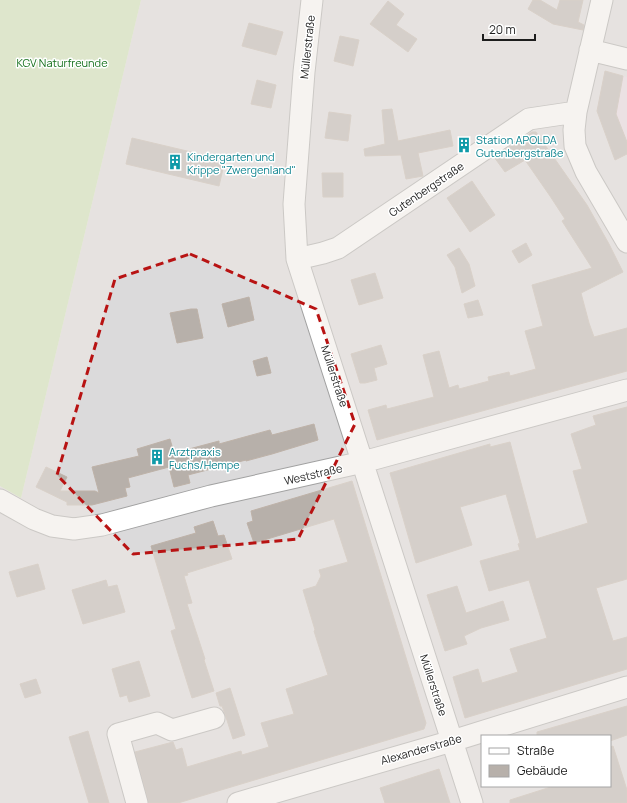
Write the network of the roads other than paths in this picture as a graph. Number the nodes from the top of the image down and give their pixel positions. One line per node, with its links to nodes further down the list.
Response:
1 (312, 0): 7 (street, Müllerstraße)
2 (602, 0): 3 (street)
3 (590, 50): 4 (street); 5 (street)
4 (627, 59)
5 (576, 112): 6 (street); 7 (street, Gutenbergstraße)
6 (627, 242)
7 (297, 259): 9 (street, Müllerstraße)
8 (627, 390): 9 (street, Weststraße)
9 (363, 462): 10 (street, Weststraße); 13 (street, Müllerstraße)
10 (0, 500)
11 (627, 687): 13 (street, Alexanderstraße)
12 (214, 718): 14 (street)
13 (452, 741): 15 (street, Alexanderstraße); 16 (street, Müllerstraße)
14 (137, 803)
15 (238, 803)
16 (472, 803)

